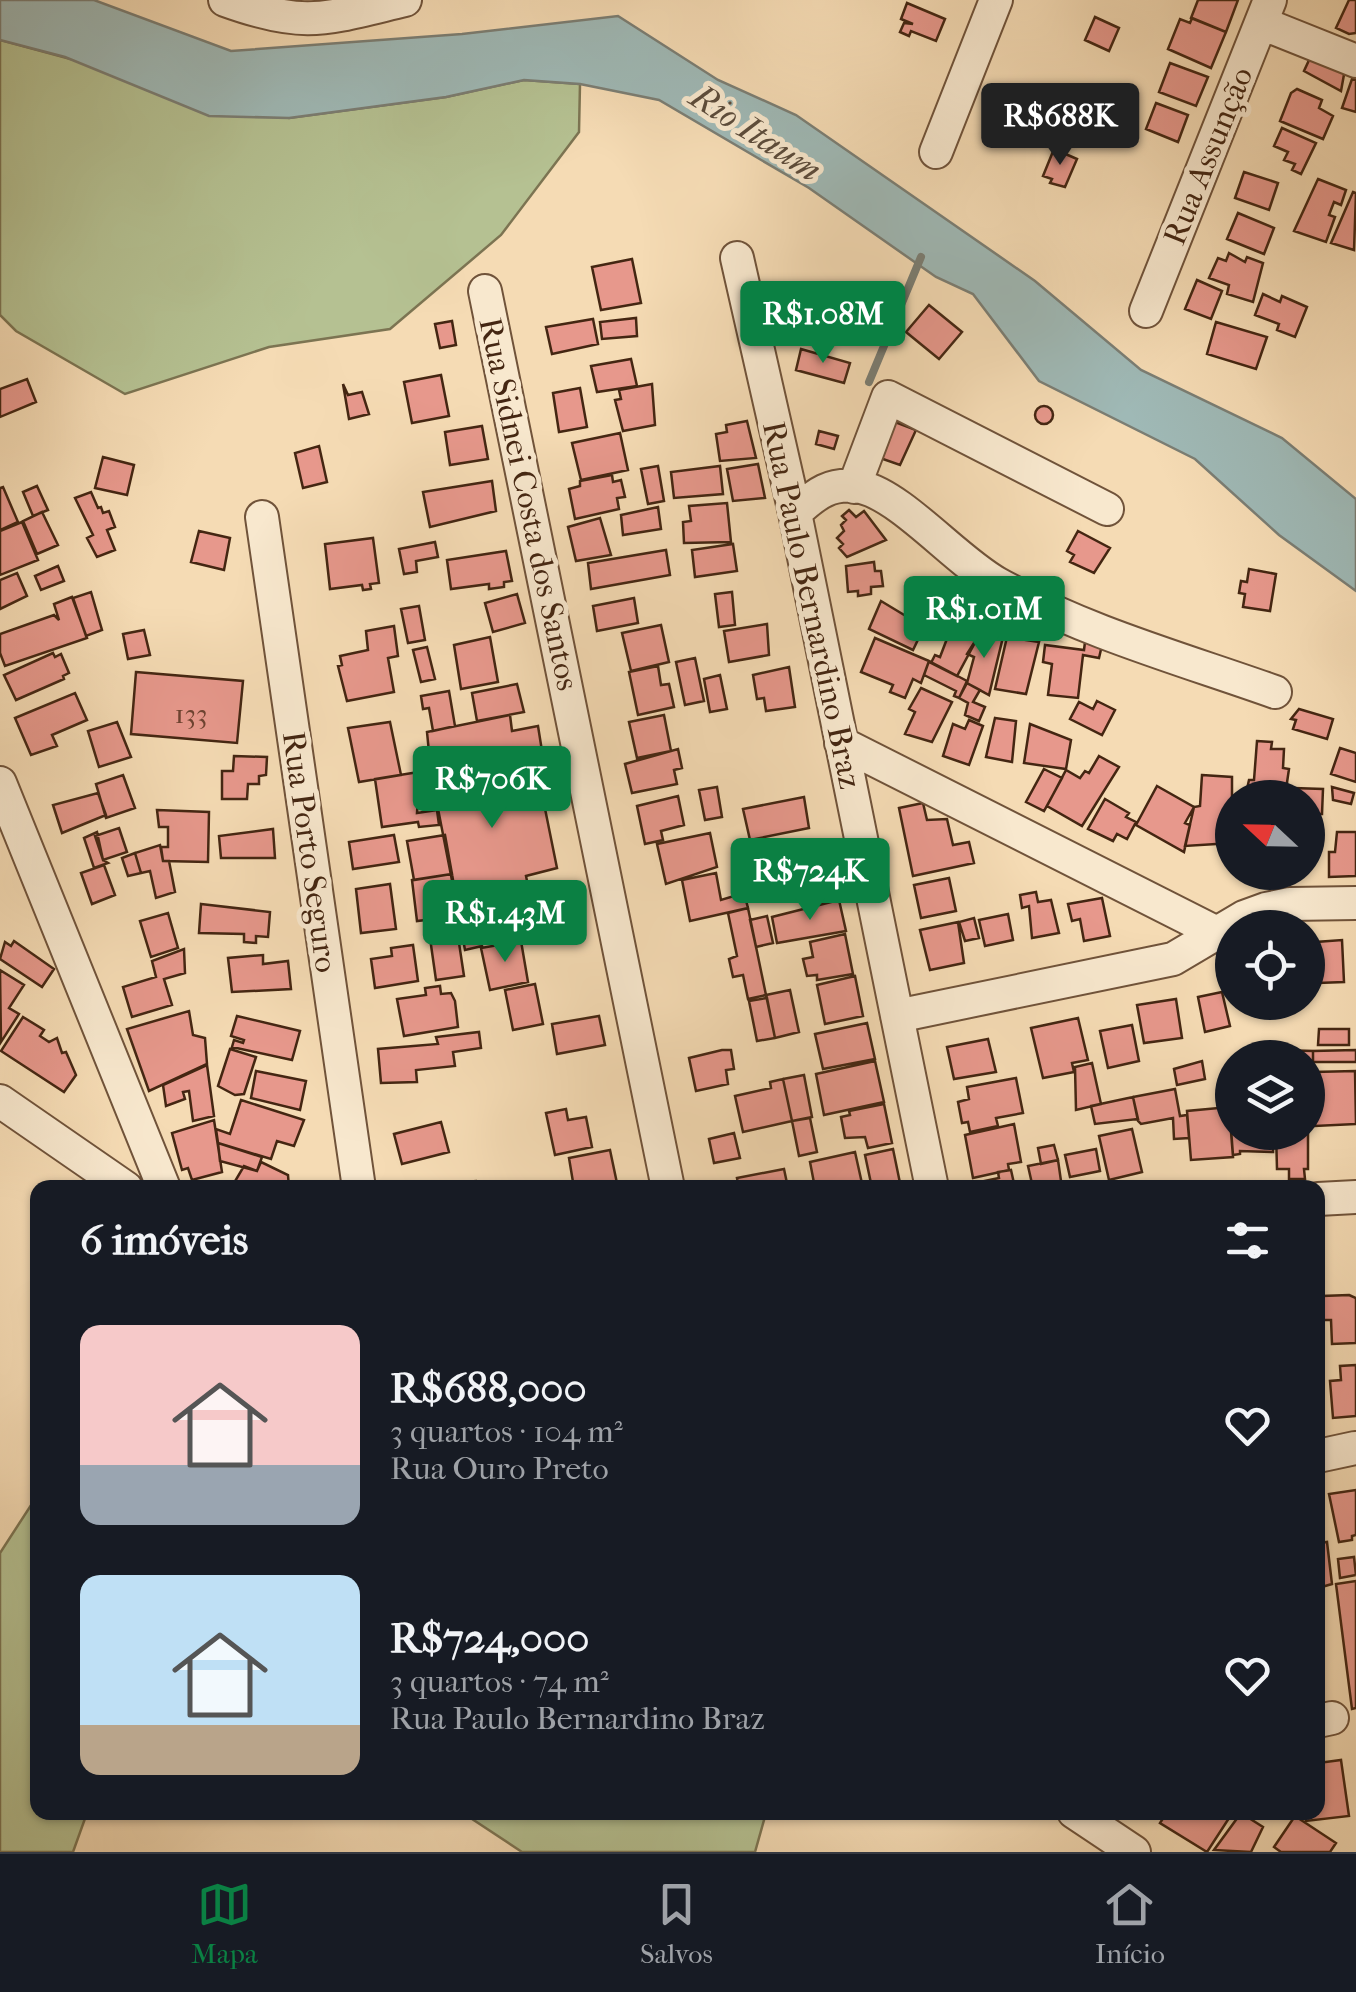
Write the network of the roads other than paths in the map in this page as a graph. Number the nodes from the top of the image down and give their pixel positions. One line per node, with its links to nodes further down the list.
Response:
1 (226, 0): 2 (street)
2 (404, 0)
3 (996, 0): 6 (street)
4 (1266, 12): 5 (street); 9 (street, Rua Assunção)
5 (1356, 61)
6 (936, 152)
7 (737, 258): 12 (street, Rua Paulo Bernardino Braz)
8 (485, 291): 26 (street, Rua Sidnei Costa dos Santos)
9 (1146, 311)
10 (854, 486): 11 (street); 12 (street); 14 (street)
11 (1106, 509)
12 (794, 513): 15 (street, Rua Paulo Bernardino Braz)
13 (262, 518): 25 (street, Rua Porto Seguro)
14 (1275, 692)
15 (842, 743): 19 (street); 21 (street, Rua Paulo Bernardino Braz)
16 (0, 783): 24 (street)
17 (1356, 903): 18 (street)
18 (1269, 910)
19 (1215, 932)
20 (1215, 934): 21 (street)
21 (897, 1016): 27 (street, Rua Paulo Bernardino Braz)
22 (0, 1100): 23 (street)
23 (115, 1180)
24 (161, 1180)
25 (358, 1180)
26 (666, 1180)
27 (930, 1180)
28 (1356, 1197): 29 (street)
29 (1325, 1199)
30 (1355, 1448): 31 (street)
31 (1325, 1454)
32 (1086, 1820): 33 (street)
33 (1134, 1852)

